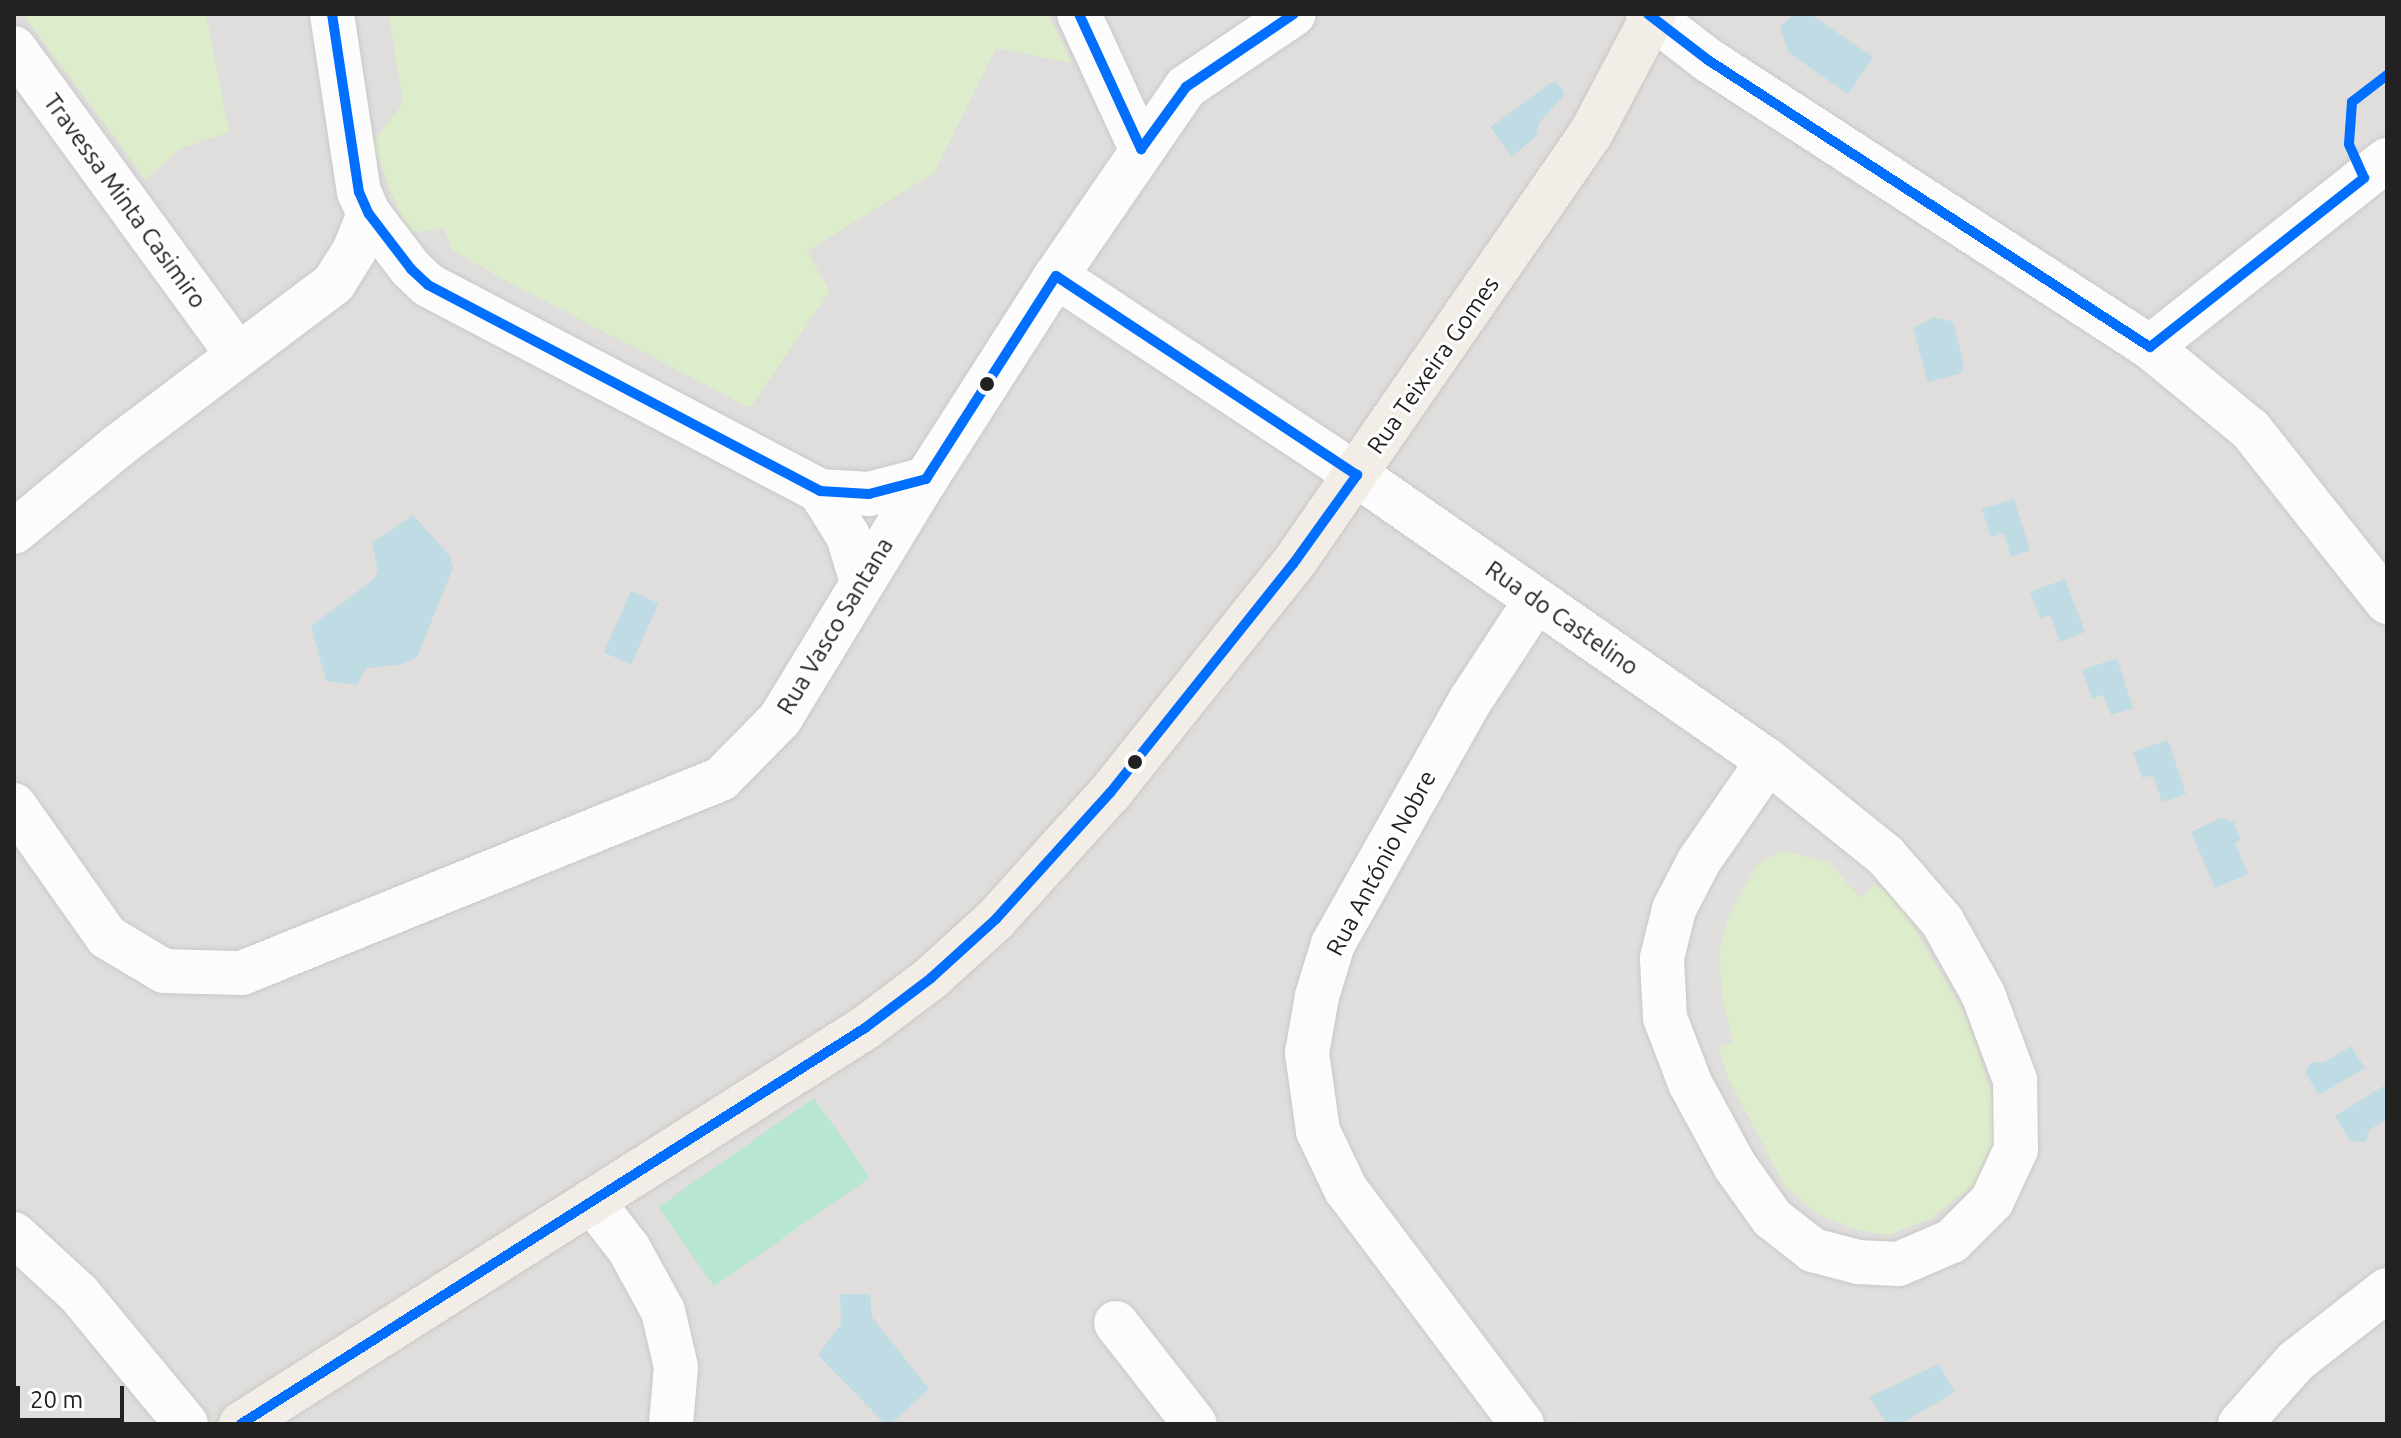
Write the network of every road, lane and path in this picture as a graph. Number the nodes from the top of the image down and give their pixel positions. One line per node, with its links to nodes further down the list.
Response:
1 (332, 14): 8 (street)
2 (1079, 14): 6 (street)
3 (1294, 14): 6 (street, Rua Vasco Santana)
4 (1652, 15): 10 (street); 12 (main road, Rua Teixeira Gomes)
5 (14, 48): 11 (street, Travessa Minta Casimiro)
6 (1141, 149): 9 (street, Rua Vasco Santana)
7 (2387, 160): 10 (street)
8 (369, 214): 11 (street); 14 (street)
9 (1056, 276): 12 (street, Rua do Castelino); 13 (street, Rua Vasco Santana)
10 (2150, 347): 17 (street)
11 (237, 354): 15 (street)
12 (1357, 475): 18 (street, Rua do Castelino); 21 (main road, Rua Teixeira Gomes)
13 (926, 479): 14 (street); 16 (street, Rua Vasco Santana)
14 (820, 491): 16 (street)
15 (14, 532)
16 (862, 582): 20 (street, Rua Vasco Santana)
17 (2382, 586)
18 (1536, 600): 19 (street, Rua do Castelino); 29 (street, Rua António Nobre)
19 (1768, 761): 19 (street, Rua do Castelino)
20 (14, 805)
21 (592, 1201): 26 (main road, Rua Teixeira Gomes); 27 (street)
22 (14, 1234): 25 (street)
23 (2387, 1290): 30 (street)
24 (1116, 1323): 28 (street)
25 (171, 1419)
26 (241, 1424)
27 (671, 1424)
28 (1195, 1424)
29 (1522, 1424)
30 (2240, 1424)

